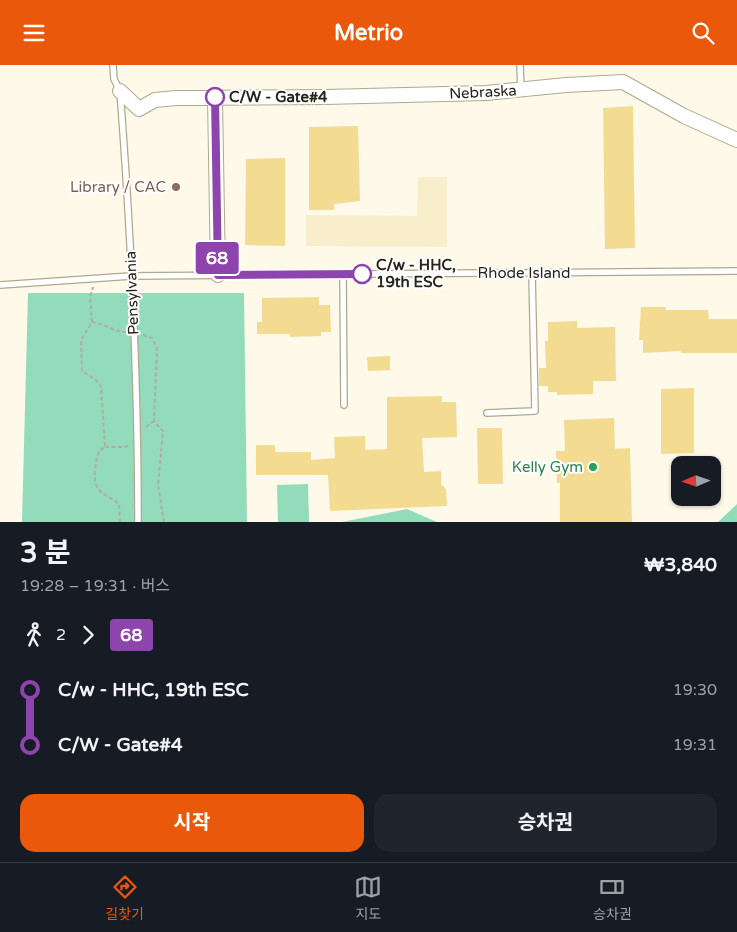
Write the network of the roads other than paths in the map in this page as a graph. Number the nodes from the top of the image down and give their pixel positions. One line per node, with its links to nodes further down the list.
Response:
1 (112, 65): 4 (lane, Pensylvania)
2 (520, 65): 3 (lane)
3 (520, 90): 5 (street, Nebraska); 6 (street, Nebraska)
4 (120, 91): 5 (street, Nebraska); 11 (lane, Pensylvania)
5 (215, 97): 10 (street)
6 (737, 140)
7 (737, 271): 8 (lane, Rhode Island)
8 (532, 273): 9 (lane, Rhode Island); 14 (lane)
9 (343, 274): 10 (lane, Rhode Island); 13 (lane)
10 (218, 275): 11 (lane, Rhode Island)
11 (131, 277): 12 (lane, Rhode Island); 15 (lane, Pensylvania)
12 (0, 285)
13 (344, 405)
14 (487, 413)
15 (138, 522)

